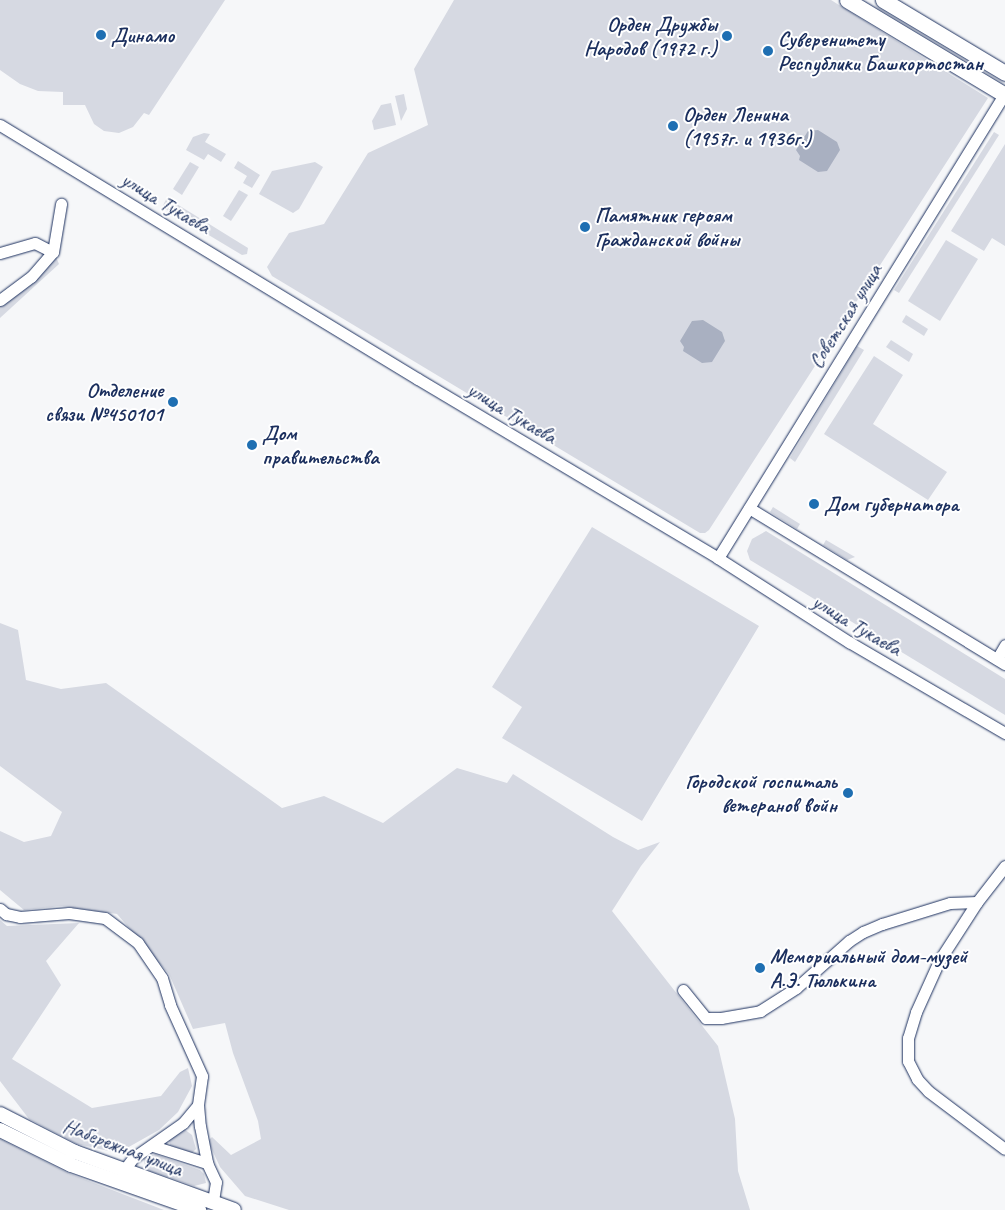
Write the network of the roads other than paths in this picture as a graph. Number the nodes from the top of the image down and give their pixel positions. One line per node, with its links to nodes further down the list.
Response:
1 (847, 0): 4 (main road)
2 (883, 0): 3 (main road)
3 (1005, 73)
4 (1005, 94): 10 (street, Советская улица)
5 (0, 124): 11 (street, улица Тукаева)
6 (61, 204): 7 (street)
7 (53, 252): 8 (street); 9 (street)
8 (0, 253)
9 (0, 300)
10 (749, 508): 11 (street, Советская улица); 13 (street, улица Тукаева)
11 (718, 558): 14 (street, улица Тукаева)
12 (1005, 645): 13 (street)
13 (1001, 661)
14 (1005, 734)
15 (1005, 866): 16 (street)
16 (977, 902): 18 (street); 23 (street)
17 (0, 909): 19 (street)
18 (683, 990)
19 (198, 1105): 22 (street); 24 (street)
20 (0, 1114): 25 (street, Набережная улица)
21 (0, 1130): 27 (street, Набережная улица)
22 (153, 1146): 24 (street); 25 (street)
23 (1005, 1149)
24 (207, 1163): 26 (street)
25 (124, 1170): 26 (street, Набережная улица)
26 (213, 1202): 28 (street, Набережная улица)
27 (200, 1210)
28 (234, 1210)

